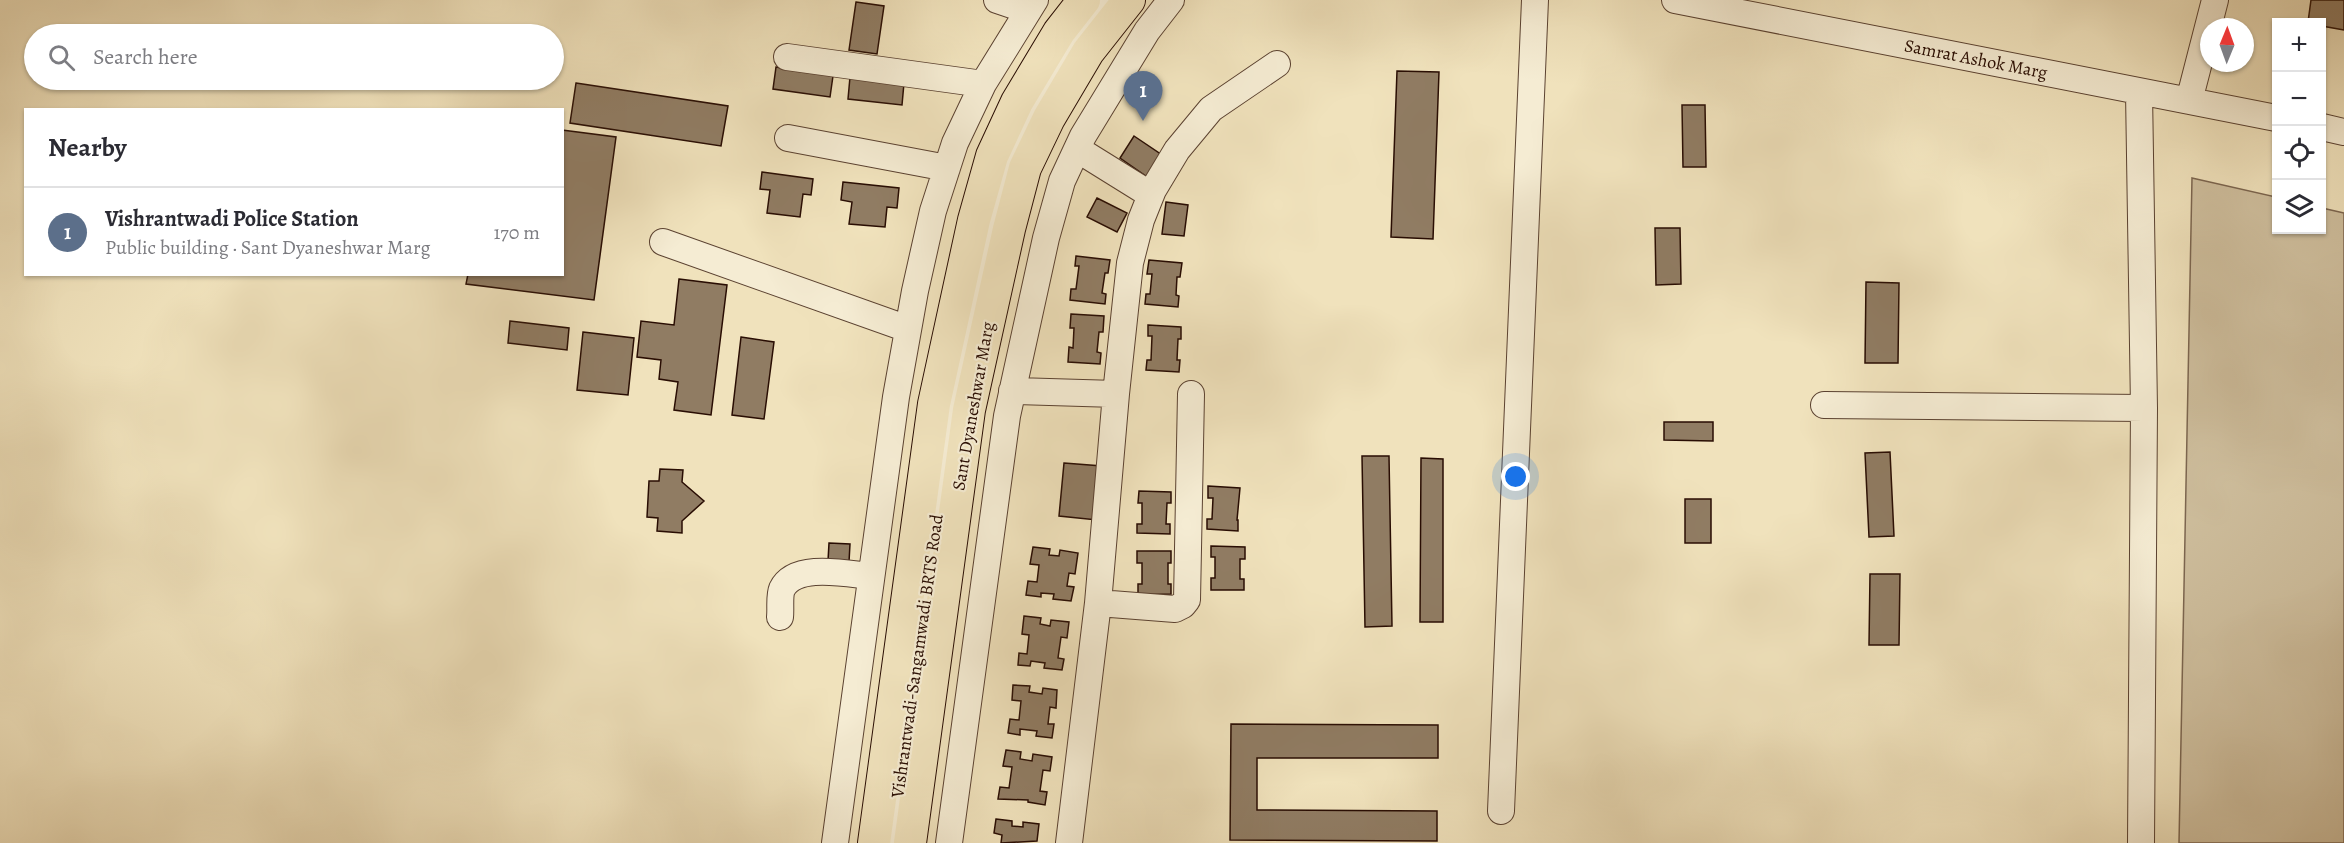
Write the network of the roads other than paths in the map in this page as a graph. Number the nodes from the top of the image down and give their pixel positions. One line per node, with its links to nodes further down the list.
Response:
1 (997, 0): 9 (street)
2 (1083, 0): 34 (main road, Sant Dyaneshwar Marg)
3 (1106, 0): 35 (street, Vishrantwadi-Sangamwadi BRTS Road)
4 (1129, 0): 36 (main road, Sant Dyaneshwar Marg)
5 (1171, 0): 19 (street)
6 (1534, 0): 32 (street)
7 (1675, 0): 13 (street, Samrat Ashok Marg)
8 (2215, 0): 14 (street)
9 (1031, 5): 12 (street)
10 (787, 57): 12 (street)
11 (1276, 64): 21 (street)
12 (983, 84): 20 (street)
13 (2139, 92): 14 (street, Samrat Ashok Marg); 28 (street)
14 (2189, 101): 15 (street, Samrat Ashok Marg)
15 (2272, 117)
16 (2326, 128): 17 (street)
17 (2344, 132)
18 (788, 138): 20 (street)
19 (1077, 149): 21 (street); 24 (street)
20 (947, 168): 23 (street)
21 (1151, 195): 25 (street)
22 (663, 242): 23 (street)
23 (908, 329): 29 (street)
24 (1012, 391): 25 (street); 37 (street)
25 (1116, 394): 30 (street)
26 (1191, 394): 30 (street)
27 (1824, 405): 28 (street)
28 (2144, 408): 39 (street)
29 (871, 576): 31 (street); 33 (street)
30 (1098, 603): 38 (street)
31 (780, 617)
32 (1501, 811)
33 (835, 843)
34 (874, 843)
35 (892, 843)
36 (910, 843)
37 (949, 843)
38 (1069, 843)
39 (2141, 843)

